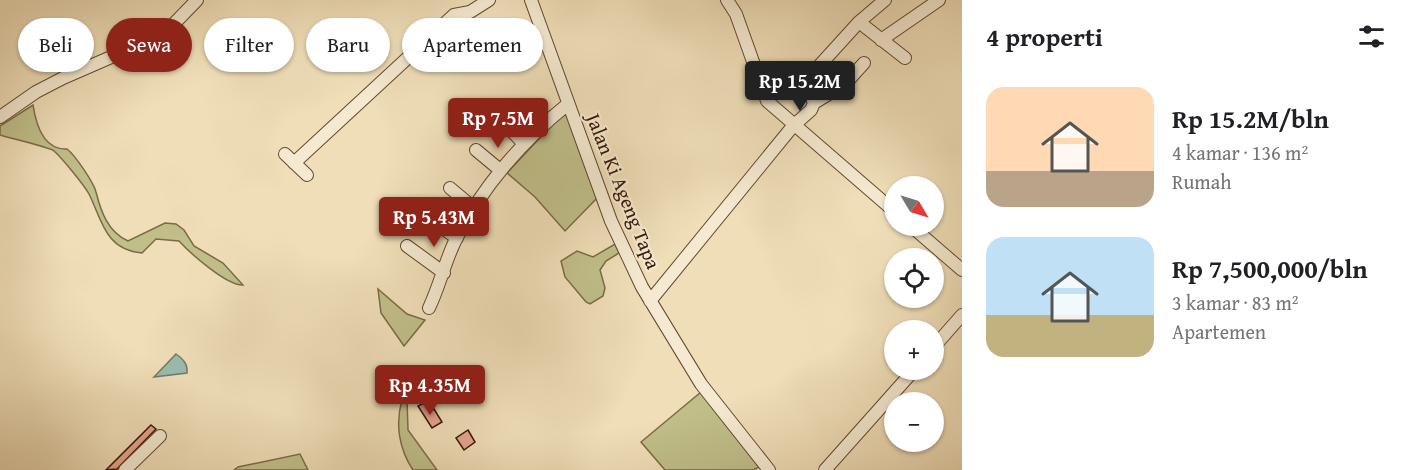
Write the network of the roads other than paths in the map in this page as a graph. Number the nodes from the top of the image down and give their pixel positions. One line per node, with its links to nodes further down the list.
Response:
1 (197, 0): 13 (street)
2 (489, 0): 19 (street)
3 (531, 0): 12 (street, Jalan Ki Ageng Tapa)
4 (727, 0): 15 (street)
5 (885, 0): 7 (street)
6 (939, 0): 8 (street)
7 (860, 22): 8 (street); 11 (street)
8 (881, 40): 9 (street)
9 (905, 58)
10 (864, 63): 11 (street)
11 (814, 103): 15 (street)
12 (568, 104): 16 (street); 29 (street, Jalan Ki Ageng Tapa)
13 (0, 117)
14 (506, 125): 16 (street)
15 (794, 126): 21 (street); 29 (street)
16 (524, 144): 18 (street)
17 (476, 150): 18 (street)
18 (500, 170): 22 (street)
19 (307, 176)
20 (450, 188): 22 (street)
21 (884, 202)
22 (476, 209): 25 (street)
23 (432, 221): 25 (street)
24 (923, 236): 27 (street)
25 (457, 238): 28 (street)
26 (407, 246): 28 (street)
27 (962, 270)
28 (444, 273): 30 (street)
29 (650, 301): 36 (street, Jalan Ki Ageng Tapa)
30 (429, 308)
31 (962, 315): 32 (street)
32 (944, 335)
33 (905, 380): 37 (street)
34 (160, 436): 35 (street)
35 (125, 470)
36 (769, 470)
37 (825, 470)

